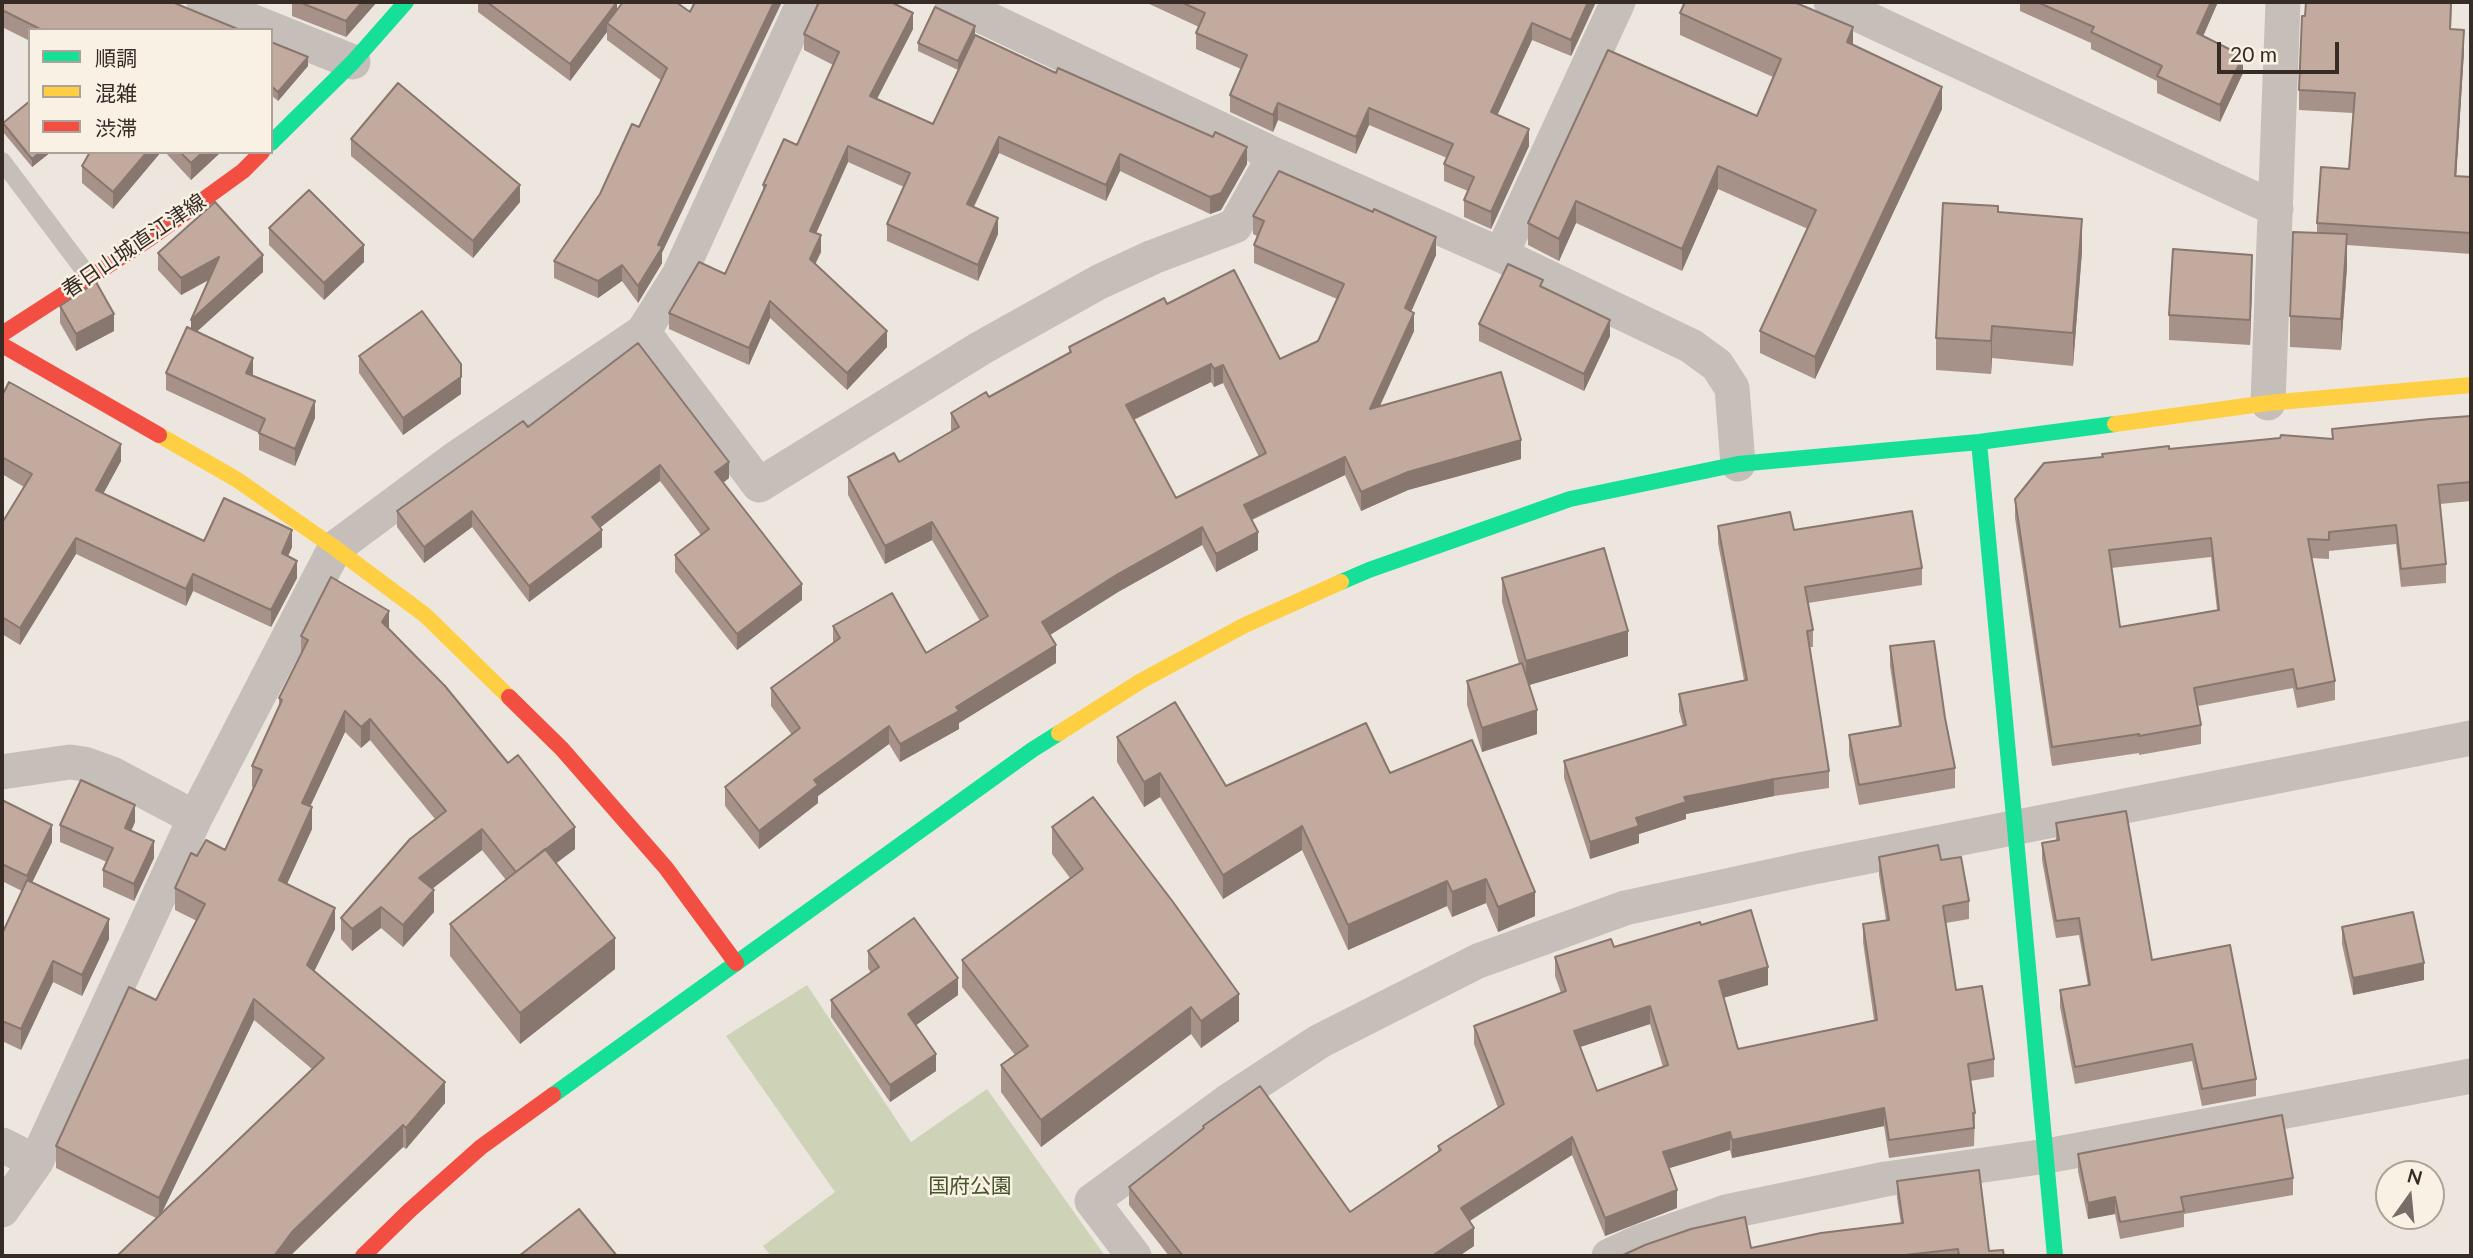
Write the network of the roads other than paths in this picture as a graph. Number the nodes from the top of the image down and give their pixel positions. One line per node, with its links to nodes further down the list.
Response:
1 (204, 2): 8 (street)
2 (406, 2): 10 (street)
3 (804, 2): 18 (street)
4 (952, 2): 13 (street)
5 (1618, 2): 16 (street)
6 (1831, 2): 15 (street)
7 (2283, 2): 15 (street)
8 (269, 28)
9 (273, 30): 10 (street)
10 (353, 62): 11 (street)
11 (273, 141)
12 (259, 154): 17 (street, 春日山城直江津線)
13 (1275, 155): 16 (street); 18 (street)
14 (2, 162): 17 (lane)
15 (2276, 209): 22 (street)
16 (1501, 255): 24 (street)
17 (90, 278): 19 (street, 春日山城直江津線)
18 (643, 332): 25 (street)
19 (2, 334)
20 (2, 345): 25 (street)
21 (2471, 385): 22 (street)
22 (2268, 403): 23 (street)
23 (1979, 442): 24 (street); 29 (street)
24 (1738, 464): 30 (street)
25 (335, 548): 28 (street); 30 (street)
26 (2471, 738): 29 (street)
27 (2, 772): 28 (street)
28 (195, 818): 34 (street)
29 (2013, 828): 33 (street); 37 (street)
30 (736, 963): 36 (street)
31 (2471, 1076): 33 (street)
32 (2, 1145): 34 (street)
33 (2047, 1156): 38 (street); 39 (street)
34 (36, 1162): 35 (street)
35 (2, 1210)
36 (363, 1256)
37 (1134, 1256)
38 (1609, 1256)
39 (2054, 1256)

